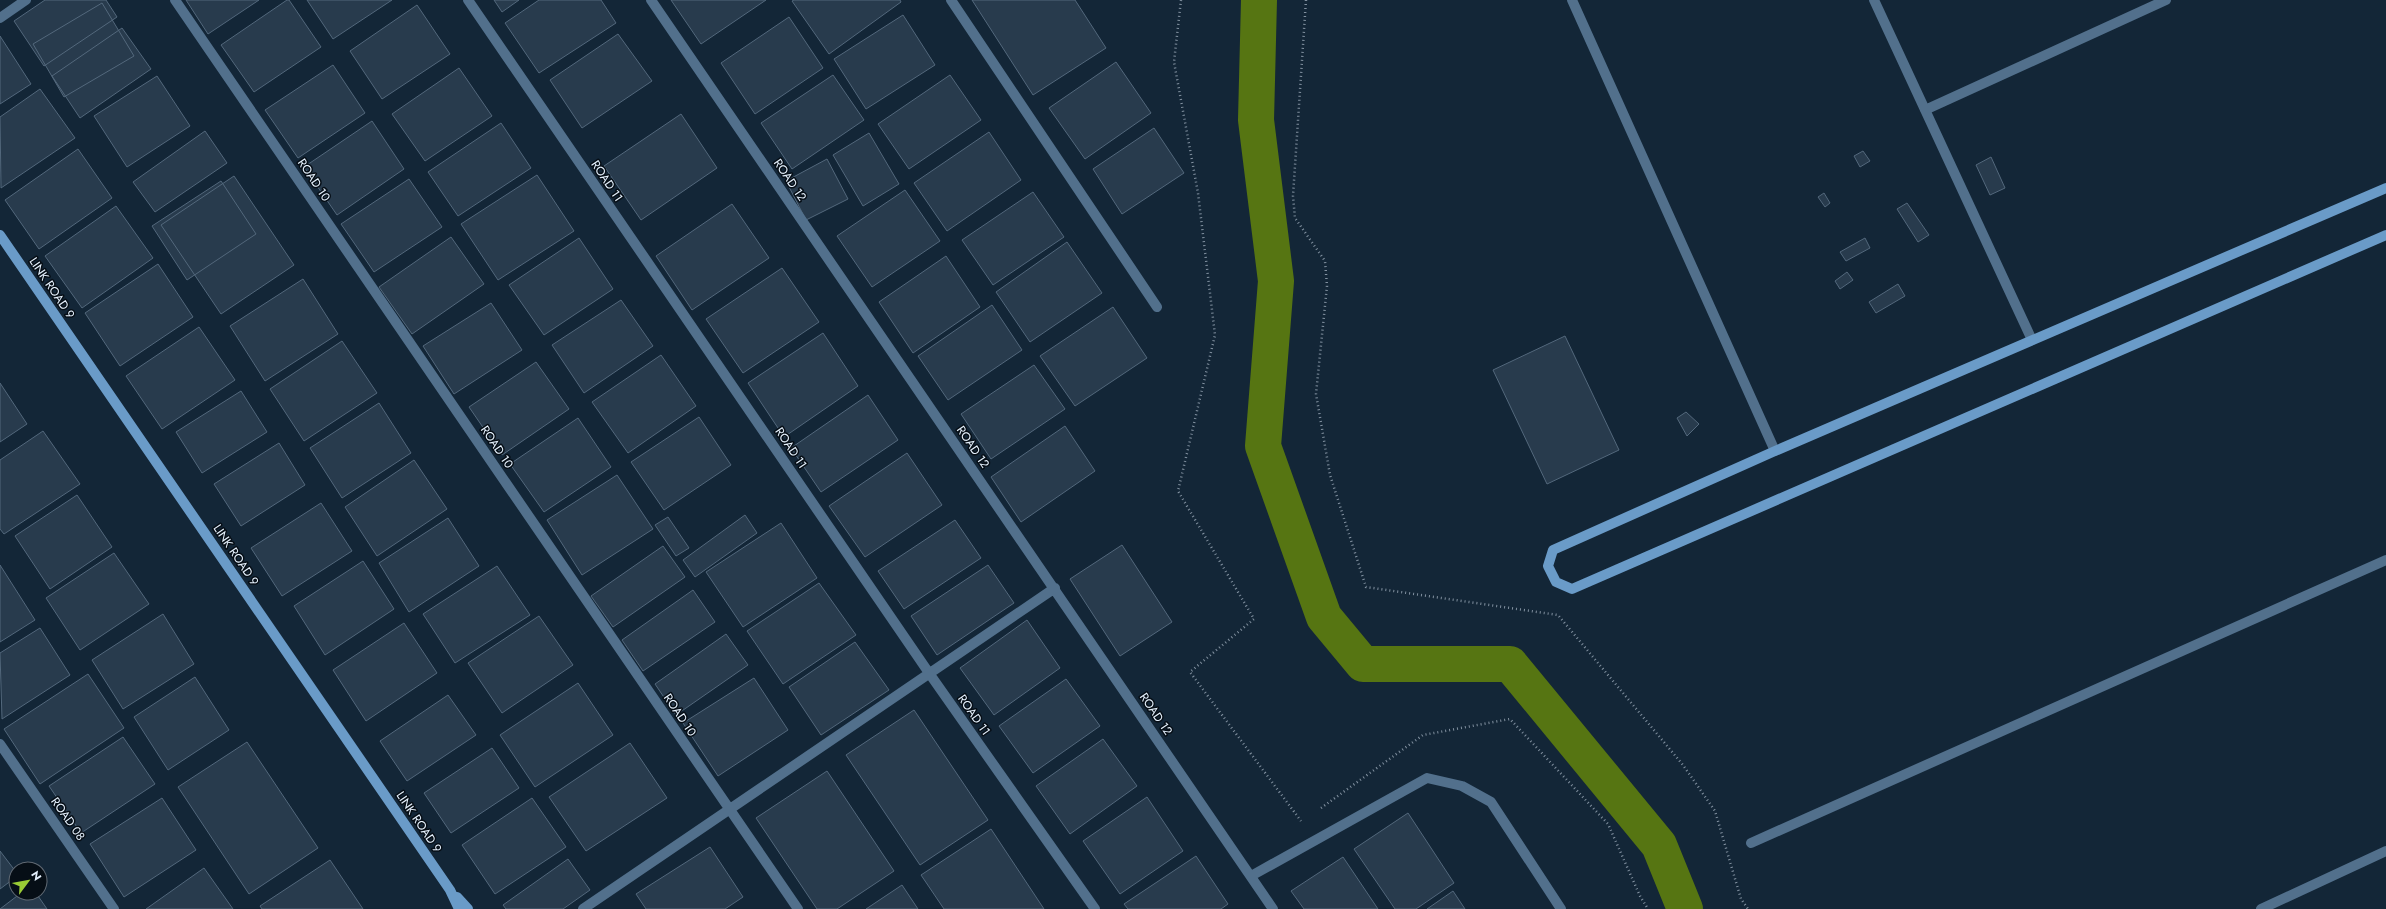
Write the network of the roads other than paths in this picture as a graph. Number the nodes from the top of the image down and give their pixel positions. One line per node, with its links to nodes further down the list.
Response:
1 (26, 0): 9 (street)
2 (175, 0): 21 (street, ROAD 10)
3 (468, 0): 19 (street, ROAD 11)
4 (651, 0): 18 (street, ROAD 12)
5 (951, 0): 14 (street)
6 (1572, 0): 16 (street)
7 (1874, 0): 10 (street)
8 (2166, 0): 10 (street)
9 (0, 18)
10 (1925, 110): 15 (street)
11 (2386, 188): 15 (street)
12 (0, 235): 25 (street, LINK ROAD 9)
13 (2386, 235): 16 (street)
14 (1157, 307)
15 (2032, 340): 16 (street)
16 (1775, 451)
17 (2386, 560): 22 (street)
18 (1055, 588): 19 (street); 24 (street, ROAD 12)
19 (929, 673): 21 (street); 31 (street, ROAD 11)
20 (0, 744): 26 (street, ROAD 08)
21 (729, 810): 29 (street); 30 (street, ROAD 10)
22 (1751, 843)
23 (2386, 851): 34 (street)
24 (1251, 876): 32 (street, ROAD 12); 33 (street)
25 (450, 890): 27 (street, LINK ROAD 9); 28 (street, LINK ROAD 9)
26 (114, 909)
27 (459, 909)
28 (468, 909)
29 (583, 909)
30 (798, 909)
31 (1095, 909)
32 (1273, 909)
33 (1561, 909)
34 (2261, 909)

